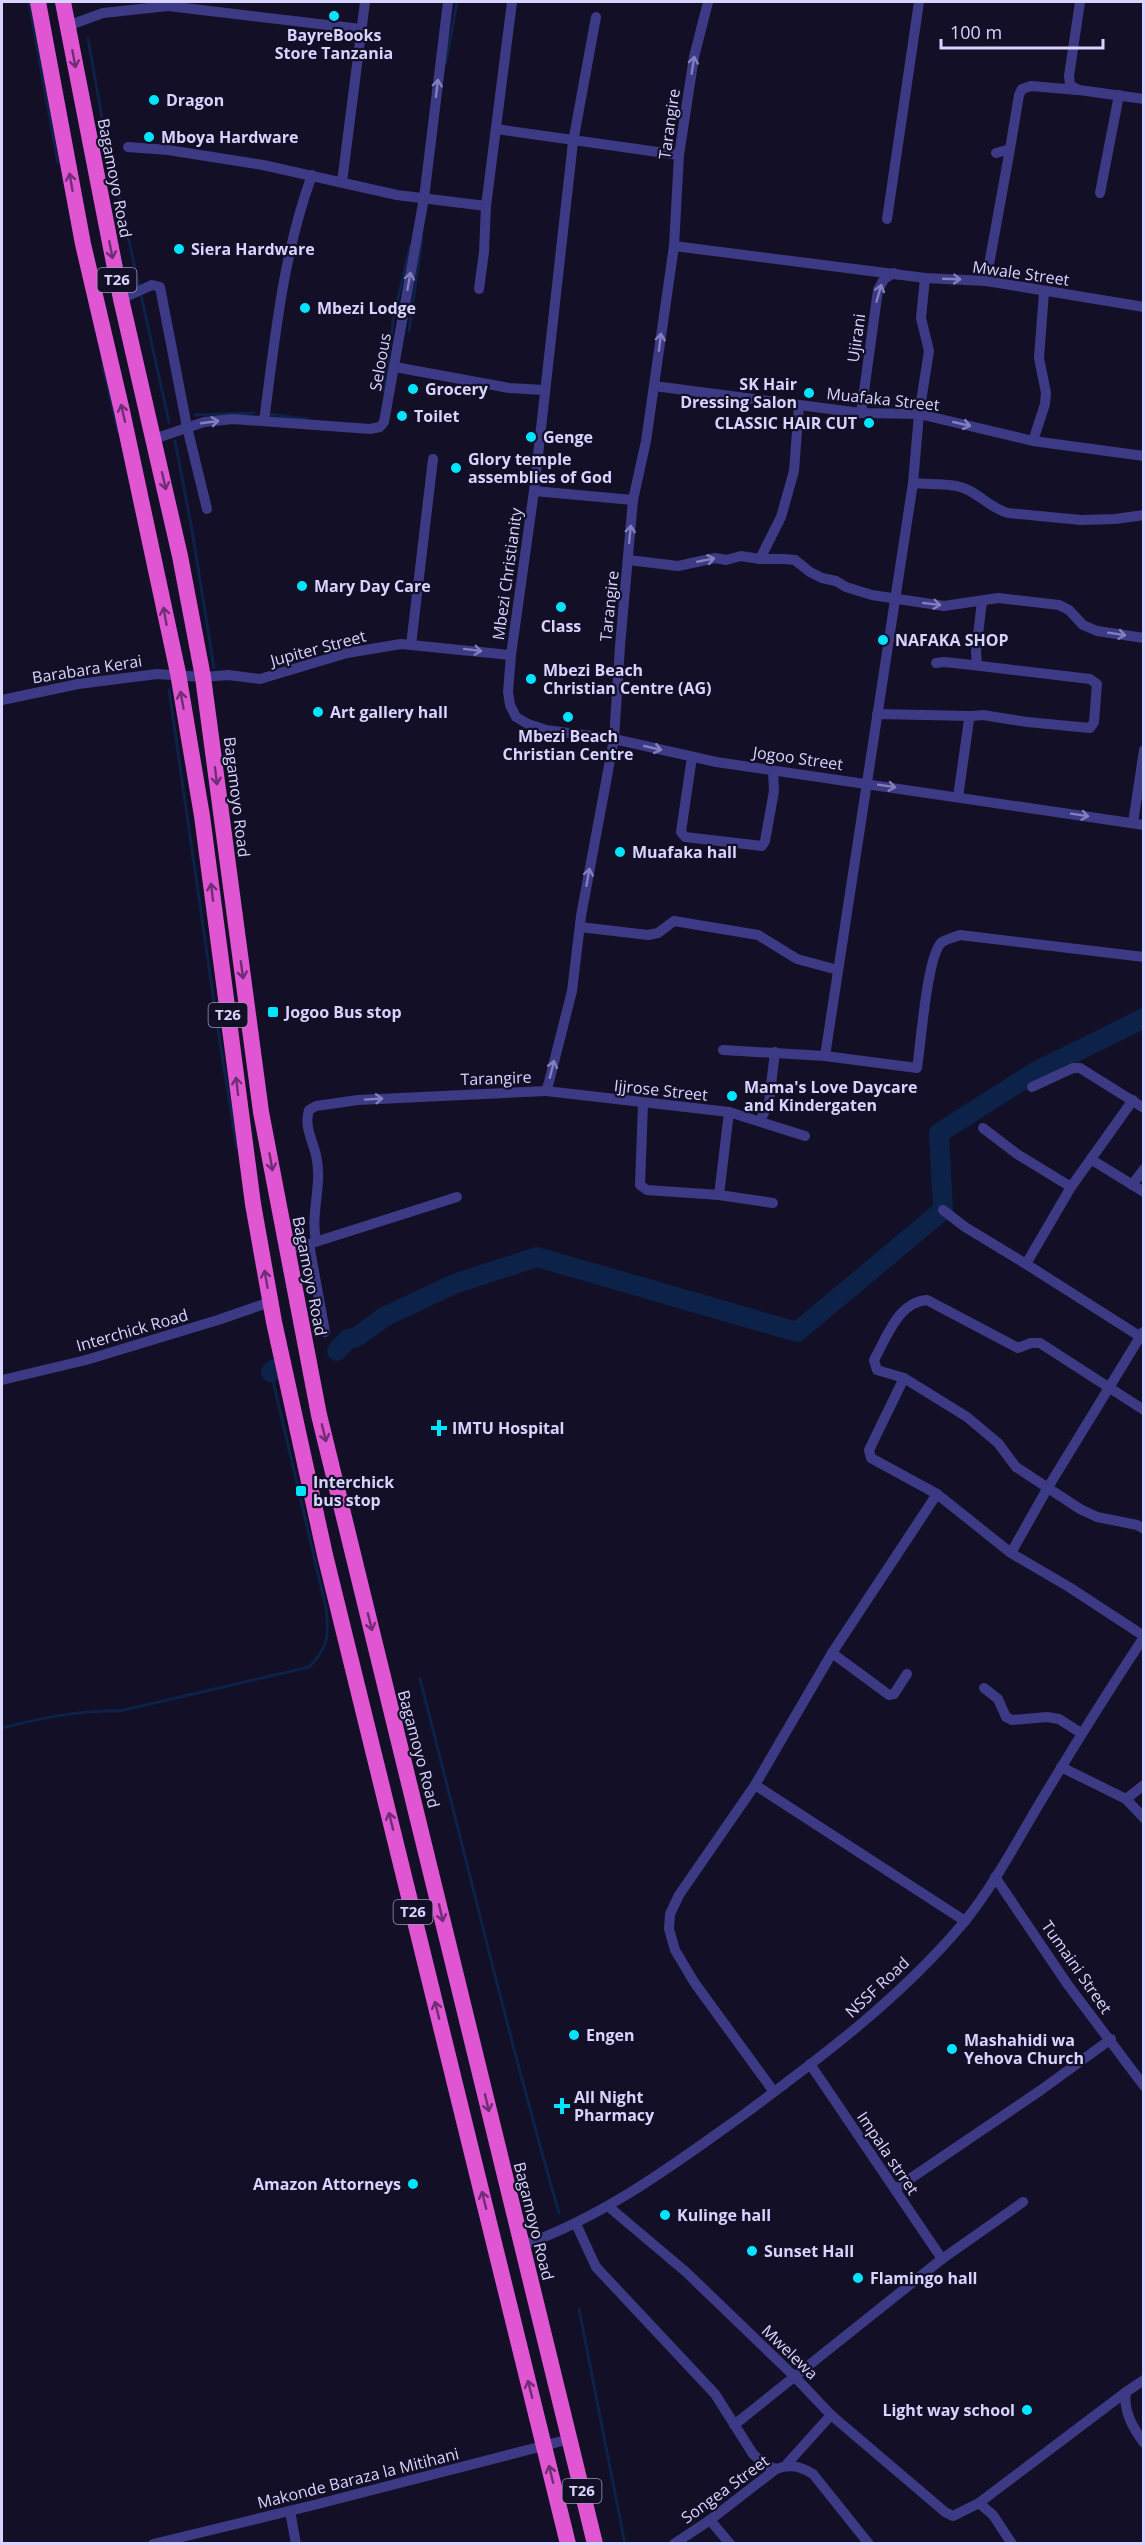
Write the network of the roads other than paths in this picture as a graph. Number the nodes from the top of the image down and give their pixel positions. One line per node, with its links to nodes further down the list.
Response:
1 (38, 2): 61 (highway, T26, one-way to 1)
2 (63, 2): 10 (highway, Bagamoyo Road / T26)
3 (365, 2): 11 (street)
4 (448, 2): 24 (street, Seloous, one-way to 4)
5 (512, 2): 15 (street)
6 (708, 2): 20 (street, Tarangire, one-way to 6)
7 (919, 2): 26 (street)
8 (1080, 2): 12 (street)
9 (596, 17): 16 (street, Mbezi Christianity)
10 (67, 26): 11 (street); 33 (highway, Bagamoyo Road / T26, one-way to 33)
11 (361, 29): 22 (street)
12 (1079, 90): 13 (street); 18 (street)
13 (1119, 94): 14 (street); 23 (street)
14 (1143, 99)
15 (496, 129): 16 (street); 25 (street)
16 (573, 142): 20 (street); 37 (street, Mbezi Christianity)
17 (128, 147): 21 (street)
18 (1010, 149): 19 (street); 30 (street)
19 (996, 153)
20 (679, 155): 27 (street, Tarangire)
21 (312, 175): 22 (street); 41 (street)
22 (342, 182): 24 (street)
23 (1100, 193)
24 (424, 198): 25 (street); 35 (street, Seloous, one-way to 24)
25 (486, 206): 31 (street)
26 (887, 219)
27 (674, 246): 28 (street, Mwale Street); 36 (street, Tarangire, one-way to 27)
28 (894, 273): 29 (street, Mwale Street); 39 (street, Ujirani, one-way to 28)
29 (925, 278): 30 (street, Mwale Street, one-way to 30); 40 (street)
30 (986, 281): 32 (street, Mwale Street)
31 (479, 289)
32 (1044, 292): 34 (street, Mwale Street); 44 (street)
33 (121, 299): 42 (street); 43 (highway, Bagamoyo Road / T26)
34 (1143, 307)
35 (395, 367): 37 (street); 41 (street, Seloous)
36 (654, 386): 38 (street, Muafaka Street); 49 (street, Tarangire)
37 (544, 390): 48 (street, Mbezi Christianity)
38 (799, 405): 39 (street, Muafaka Street); 52 (street)
39 (861, 413): 40 (street, Muafaka Street)
40 (919, 414): 44 (street, Muafaka Street, one-way to 44); 47 (street)
41 (264, 421): 42 (street, Seloous, one-way to 41)
42 (187, 427): 43 (street, Seloous); 50 (street)
43 (154, 439): 62 (highway, Bagamoyo Road / T26, one-way to 62)
44 (1033, 441): 45 (street, Muafaka Street)
45 (1143, 456)
46 (433, 459): 57 (street)
47 (913, 483): 51 (street); 54 (street)
48 (534, 491): 49 (street); 58 (street, Mbezi Christianity)
49 (633, 500): 53 (street, Tarangire, one-way to 49)
50 (207, 509)
51 (1143, 515)
52 (760, 559): 53 (street, one-way to 52); 54 (street)
53 (628, 560): 66 (street, Tarangire)
54 (895, 600): 55 (street, one-way to 55); 64 (street)
55 (982, 601): 56 (street, one-way to 56); 60 (street)
56 (1143, 638)
57 (411, 645): 58 (street, Jupiter Street, one-way to 58); 62 (street, Jupiter Street)
58 (512, 655): 66 (street, Jogoo Street)
59 (936, 663): 60 (street)
60 (977, 665): 65 (street)
61 (178, 674): 62 (street, Jupiter Street); 63 (street, Barabara Kerai); 100 (highway, T26, one-way to 61)
62 (203, 677): 98 (highway, Bagamoyo Road / T26, one-way to 98)
63 (2, 700)
64 (877, 714): 65 (street); 70 (street)
65 (972, 716): 71 (street)
66 (614, 739): 68 (street, Jogoo Street, one-way to 68); 73 (street, Tarangire, one-way to 66)
67 (1143, 750): 72 (street)
68 (692, 757): 69 (street, Jogoo Street); 69 (street)
69 (773, 771): 70 (street, Jogoo Street)
70 (866, 783): 71 (street, Jogoo Street, one-way to 71); 75 (street)
71 (958, 797): 72 (street, Jogoo Street, one-way to 72)
72 (1138, 824)
73 (580, 927): 75 (street); 80 (street, Tarangire, one-way to 73)
74 (1143, 957): 78 (street)
75 (838, 970): 78 (street)
76 (723, 1050): 77 (street)
77 (775, 1052): 78 (street); 85 (street)
78 (825, 1056)
79 (1032, 1087): 81 (street)
80 (546, 1091): 82 (street, Ijjrose Street); 97 (street, Tarangire, one-way to 80)
81 (1133, 1100): 83 (street); 88 (street)
82 (643, 1104): 84 (street, Ijjrose Street); 93 (street)
83 (1143, 1108)
84 (729, 1112): 85 (street, Ijjrose Street); 93 (street)
85 (760, 1121): 87 (street, Ijjrose Street)
86 (983, 1128): 91 (street)
87 (805, 1136)
88 (1092, 1160): 90 (street); 91 (street)
89 (1143, 1168): 90 (street)
90 (1132, 1185): 92 (street)
91 (1071, 1187): 99 (street)
92 (1143, 1192)
93 (719, 1195): 95 (street)
94 (457, 1197): 97 (street)
95 (773, 1203)
96 (943, 1210): 99 (street)
97 (312, 1242): 98 (street); 101 (street)
98 (287, 1251): 132 (highway, Bagamoyo Road / T26, one-way to 132)
99 (1026, 1264): 102 (street)
100 (270, 1302): 104 (street, Interchick Road); 141 (highway, T26, one-way to 100)
101 (324, 1332)
102 (1142, 1336): 105 (street)
103 (904, 1378): 105 (street); 107 (street); 108 (street)
104 (2, 1380)
105 (1109, 1387): 106 (street); 107 (street)
106 (1143, 1410)
107 (1047, 1489): 109 (street); 110 (street)
108 (938, 1494): 110 (street); 112 (street)
109 (1143, 1528)
110 (1011, 1553): 111 (street)
111 (1143, 1636): 115 (street, NSSF Road)
112 (832, 1653): 113 (street); 117 (street)
113 (907, 1674)
114 (984, 1688): 115 (street)
115 (1081, 1733): 116 (street, NSSF Road)
116 (1061, 1767): 119 (street); 121 (street, NSSF Road)
117 (755, 1785): 122 (street); 127 (street)
118 (1143, 1785): 119 (street)
119 (1126, 1799): 120 (street)
120 (1143, 1818)
121 (995, 1877): 122 (street, NSSF Road); 123 (street, Tumaini Street)
122 (965, 1921): 124 (street, NSSF Road)
123 (1111, 2039): 125 (street, Tumaini Street); 128 (street)
124 (810, 2064): 127 (street, NSSF Road); 128 (street, Impala strret)
125 (1139, 2071): 126 (street, Tumaini Street)
126 (1143, 2086)
127 (774, 2092): 130 (street, NSSF Road)
128 (895, 2189): 133 (street, Impala strret)
129 (1023, 2202): 133 (street)
130 (609, 2207): 131 (street, NSSF Road); 134 (street, Mwelewa)
131 (576, 2224): 132 (street, NSSF Road); 138 (street)
132 (521, 2246): 139 (highway, Bagamoyo Road / T26)
133 (942, 2259): 134 (street)
134 (794, 2376): 137 (street, Mwelewa); 138 (street)
135 (1143, 2379): 136 (street)
136 (1126, 2392): 140 (street); 143 (street)
137 (831, 2415): 142 (street); 143 (street, Mwelewa)
138 (734, 2425): 142 (street)
139 (570, 2439): 141 (street, Makonde Baraza la Mitihani); 149 (highway, Bagamoyo Road / T26)
140 (1143, 2444)
141 (544, 2446): 144 (street, Makonde Baraza la Mitihani); 148 (highway, T26, one-way to 141)
142 (781, 2467): 145 (street, Songea Street); 152 (street, Songea Street)
143 (979, 2503): 153 (street)
144 (290, 2511): 146 (street, Makonde Baraza la Mitihani); 147 (street)
145 (710, 2520): 150 (street, Songea Street); 151 (street)
146 (153, 2544)
147 (296, 2544)
148 (568, 2544)
149 (595, 2544)
150 (674, 2544)
151 (730, 2544)
152 (869, 2544)
153 (1012, 2544)

